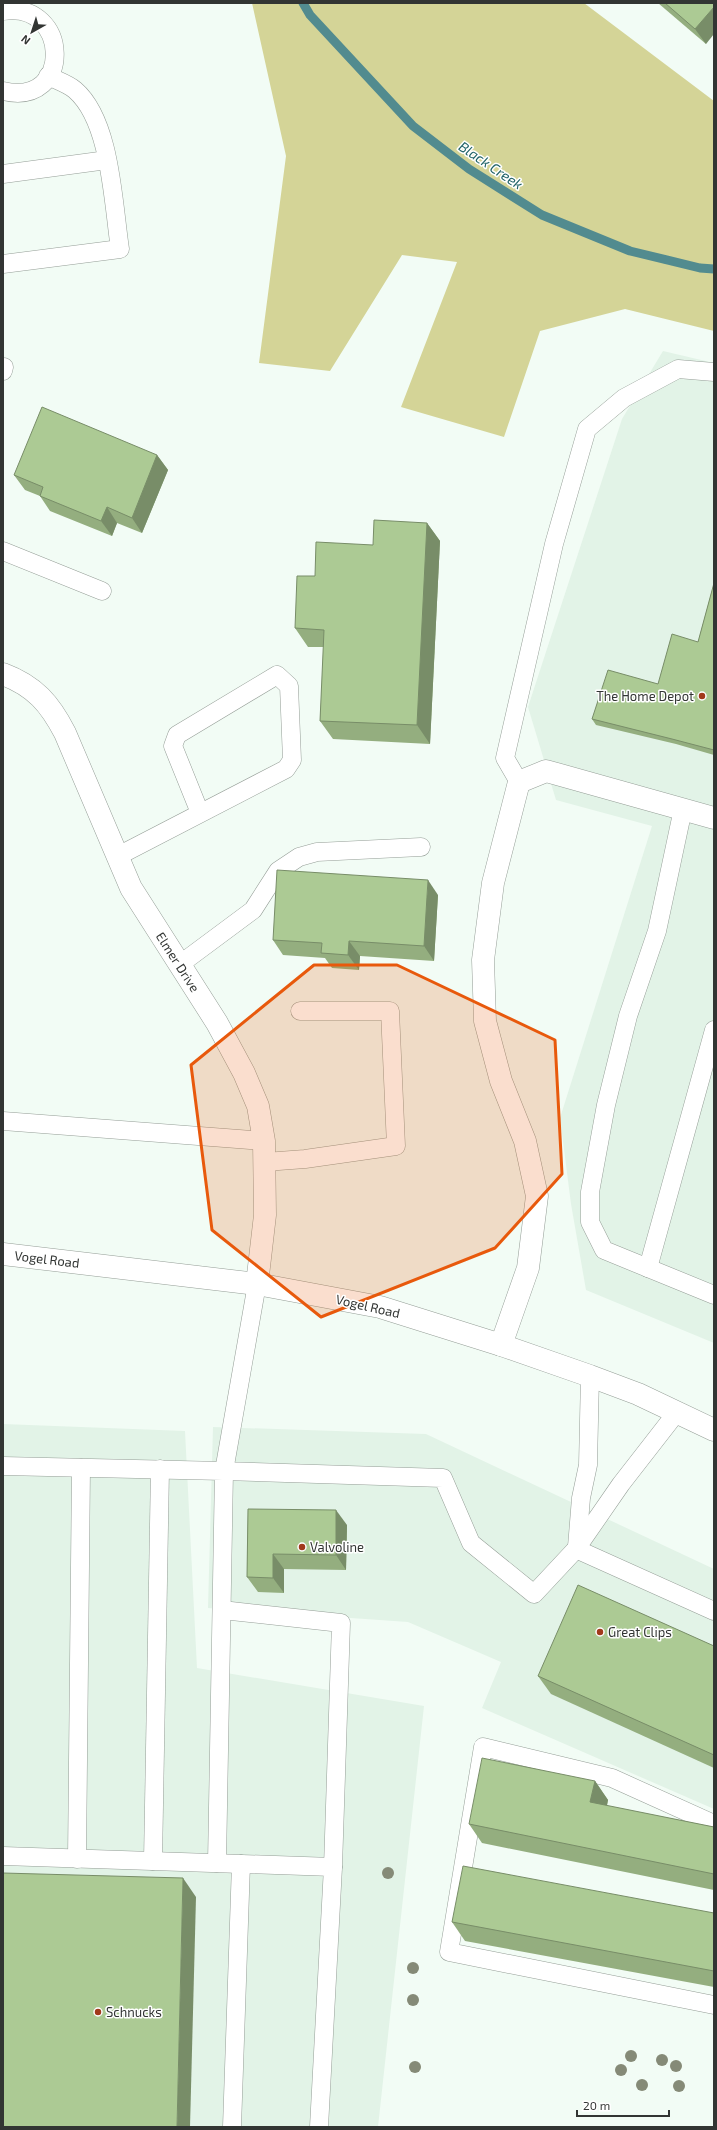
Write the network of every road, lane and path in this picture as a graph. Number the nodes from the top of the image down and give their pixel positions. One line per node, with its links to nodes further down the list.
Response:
1 (23, 6): 2 (lane); 3 (lane)
2 (3, 11)
3 (48, 76): 4 (lane); 5 (lane)
4 (3, 91)
5 (107, 160): 6 (lane); 7 (lane)
6 (3, 174)
7 (3, 264)
8 (714, 372): 12 (lane)
9 (3, 551): 10 (lane)
10 (102, 591)
11 (3, 674): 17 (street, Elmer Drive)
12 (519, 782): 13 (street); 27 (street)
13 (683, 808): 15 (street); 24 (lane)
14 (200, 813): 14 (lane); 17 (lane)
15 (714, 818)
16 (421, 847): 18 (lane)
17 (118, 856): 18 (street, Elmer Drive)
18 (179, 965): 22 (street, Elmer Drive)
19 (300, 1011): 22 (lane)
20 (714, 1030): 24 (lane)
21 (3, 1121): 22 (lane)
22 (264, 1152): 25 (street, Elmer Drive)
23 (3, 1254): 25 (street, Vogel Road)
24 (648, 1268): 26 (lane)
25 (257, 1284): 27 (street, Vogel Road); 34 (lane)
26 (714, 1295)
27 (501, 1345): 28 (street, Vogel Road)
28 (590, 1376): 29 (street, Vogel Road); 35 (lane)
29 (677, 1412): 30 (street, Vogel Road); 35 (lane)
30 (714, 1430)
31 (3, 1466): 32 (lane)
32 (81, 1468): 33 (lane); 40 (lane)
33 (160, 1470): 34 (lane); 41 (lane)
34 (224, 1471): 35 (lane); 36 (lane)
35 (576, 1550): 37 (lane)
36 (222, 1610): 42 (lane); 44 (lane)
37 (714, 1611)
38 (714, 1824): 45 (lane)
39 (3, 1856): 40 (lane)
40 (77, 1859): 41 (lane)
41 (153, 1861): 42 (lane)
42 (218, 1863): 43 (lane)
43 (241, 1864): 44 (lane); 46 (lane)
44 (333, 1867): 47 (lane)
45 (714, 2005)
46 (232, 2127)
47 (319, 2127)

